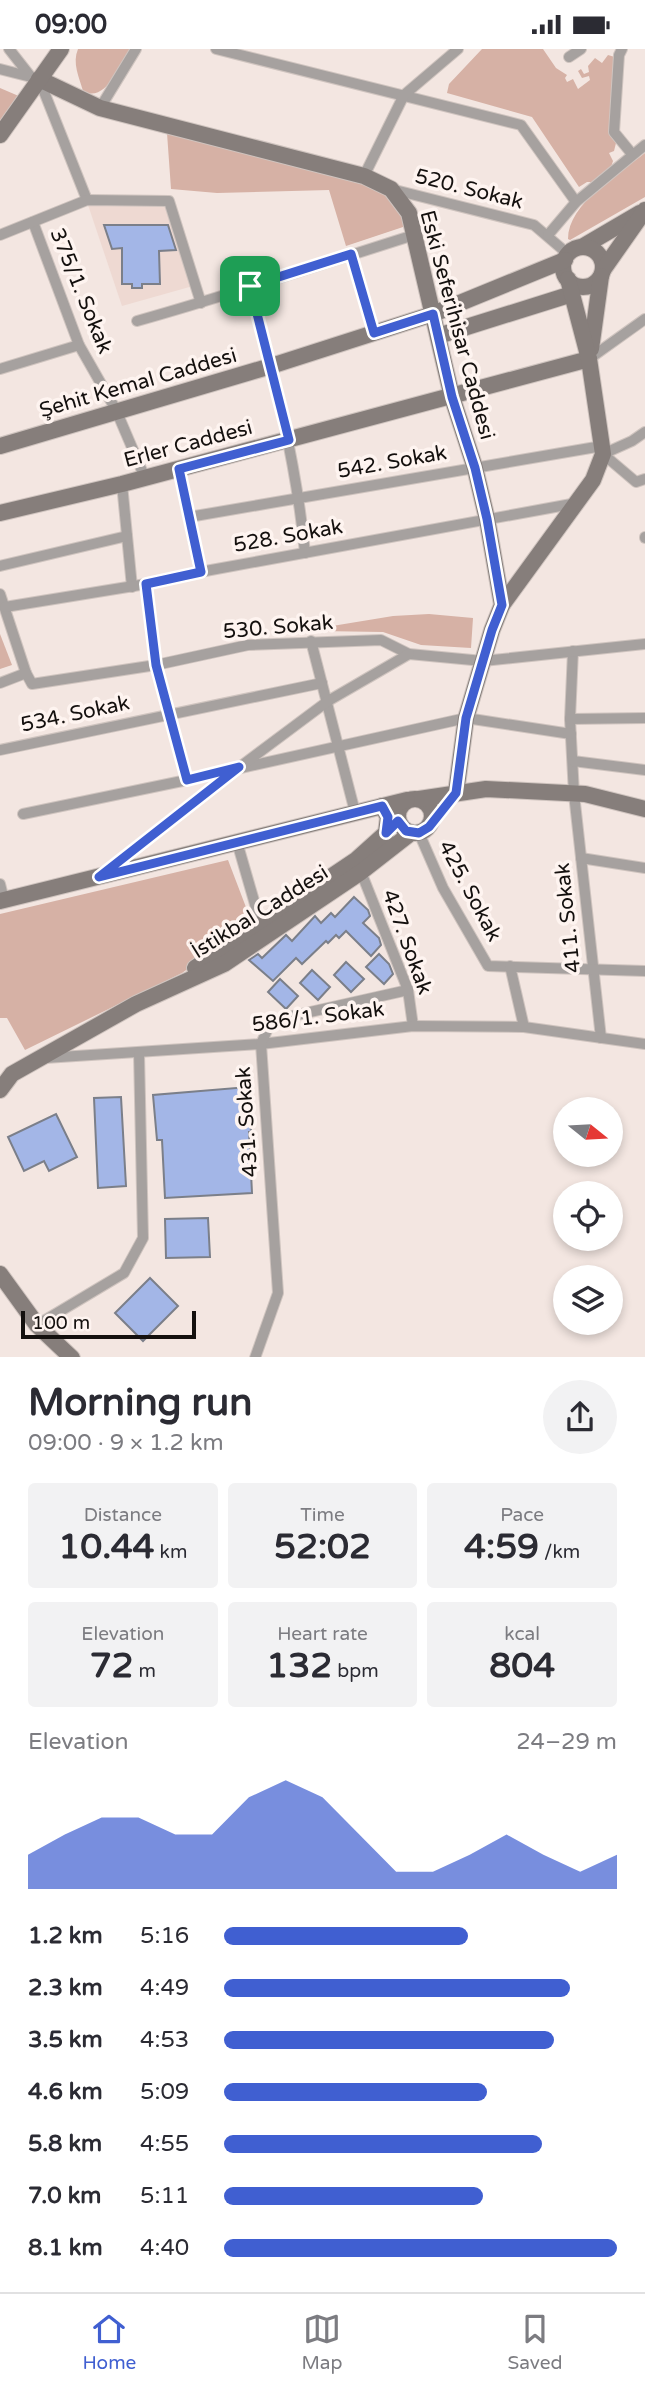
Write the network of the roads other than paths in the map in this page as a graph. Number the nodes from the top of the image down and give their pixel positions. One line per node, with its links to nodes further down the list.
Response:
1 (9, 49): 11 (street)
2 (61, 49): 11 (main road)
3 (135, 49): 13 (street)
4 (216, 49): 12 (street)
5 (458, 49): 8 (street)
6 (581, 49): 9 (street)
7 (622, 49): 16 (street)
8 (445, 54): 12 (street)
9 (569, 57)
10 (0, 69): 11 (street)
11 (35, 78): 13 (main road, Eski Seferihisar Caddesi); 14 (main road); 19 (street)
12 (404, 95): 17 (street); 20 (street)
13 (100, 108): 17 (main road, Eski Seferihisar Caddesi)
14 (0, 135)
15 (645, 145): 16 (street)
16 (632, 155): 20 (street)
17 (365, 176): 18 (main road, Eski Seferihisar Caddesi)
18 (391, 189): 24 (main road, Eski Seferihisar Caddesi); 25 (street, 520. Sokak)
19 (87, 200): 22 (street); 31 (street)
20 (576, 202): 25 (street)
21 (643, 220): 27 (main road, Şehit Kemal Caddesi); 28 (main road)
22 (33, 222): 23 (street); 37 (street, 375/1. Sokak)
23 (1, 231)
24 (414, 235): 26 (street); 32 (main road, Eski Seferihisar Caddesi)
25 (548, 235): 27 (street, 520. Sokak)
26 (351, 254): 29 (street); 35 (street)
27 (572, 254): 28 (main road); 30 (main road); 32 (main road, Şehit Kemal Caddesi)
28 (602, 273): 30 (main road); 38 (main road)
29 (250, 286): 31 (street); 39 (street)
30 (570, 286): 36 (main road); 38 (main road)
31 (201, 303): 34 (street)
32 (433, 314): 35 (main road, Şehit Kemal Caddesi); 36 (main road, Eski Seferihisar Caddesi)
33 (645, 319): 38 (street)
34 (137, 321)
35 (374, 333): 39 (main road, Şehit Kemal Caddesi)
36 (438, 336): 41 (main road, Eski Seferihisar Caddesi)
37 (79, 345): 40 (street); 42 (street, 375/1. Sokak)
38 (589, 359): 41 (main road, Erler Caddesi); 46 (main road)
39 (271, 366): 42 (main road, Şehit Kemal Caddesi); 44 (street)
40 (0, 369)
41 (452, 397): 44 (main road, Erler Caddesi); 47 (main road, Eski Seferihisar Caddesi)
42 (116, 410): 45 (main road, Şehit Kemal Caddesi); 49 (street, 375/1. Sokak)
43 (645, 432): 46 (street, 542. Sokak)
44 (289, 440): 48 (main road, Erler Caddesi); 52 (street)
45 (0, 446)
46 (603, 450): 47 (street, 542. Sokak); 50 (street); 53 (main road)
47 (475, 468): 52 (street, 542. Sokak); 56 (main road, Eski Seferihisar Caddesi)
48 (179, 469): 49 (main road, Erler Caddesi); 55 (street)
49 (145, 478): 51 (main road, Erler Caddesi)
50 (645, 479)
51 (122, 484): 54 (main road, Erler Caddesi); 57 (street)
52 (300, 498): 55 (street, 542. Sokak); 58 (street)
53 (577, 503): 56 (street, 528. Sokak); 64 (main road)
54 (0, 513)
55 (189, 517): 60 (street)
56 (487, 519): 58 (street, 528. Sokak); 64 (main road, Eski Seferihisar Caddesi)
57 (127, 536): 59 (street); 62 (street)
58 (305, 553): 60 (street, 528. Sokak)
59 (0, 566)
60 (201, 572): 61 (street, 528. Sokak)
61 (146, 584): 62 (street, 528. Sokak); 71 (street)
62 (132, 587): 65 (street, 528. Sokak)
63 (0, 594): 65 (street)
64 (502, 605): 70 (main road, Eski Seferihisar Caddesi)
65 (5, 607): 72 (street)
66 (311, 641): 69 (street, 530. Sokak); 71 (street, 530. Sokak); 74 (street)
67 (645, 644): 68 (street, 530. Sokak)
68 (573, 651): 70 (street, 530. Sokak); 79 (street, 411. Sokak)
69 (409, 654): 70 (street, 530. Sokak); 75 (street)
70 (483, 661): 77 (main road, Eski Seferihisar Caddesi)
71 (156, 665): 72 (street, 530. Sokak); 76 (street)
72 (26, 673): 73 (street)
73 (0, 683)
74 (323, 683): 75 (street); 76 (street, 534. Sokak)
75 (328, 701): 81 (street); 84 (street)
76 (169, 714): 82 (street, 534. Sokak); 86 (street)
77 (466, 718): 80 (street); 81 (street); 87 (main road, Eski Seferihisar Caddesi)
78 (645, 718): 79 (street)
79 (570, 719): 80 (street, 411. Sokak)
80 (571, 734): 83 (street, 411. Sokak)
81 (339, 747): 84 (street); 92 (street)
82 (0, 750)
83 (573, 761): 85 (street); 88 (street, 411. Sokak)
84 (239, 767): 86 (street); 100 (street)
85 (645, 770)
86 (187, 780): 93 (street)
87 (456, 793): 88 (main road); 89 (main road); 95 (main road, İstikbal Caddesi)
88 (574, 794): 91 (main road); 97 (street, 411. Sokak)
89 (413, 800): 90 (main road); 94 (main road); 95 (main road)
90 (382, 806): 92 (main road); 94 (main road)
91 (645, 809)
92 (355, 812): 96 (main road)
93 (23, 814)
94 (392, 827): 95 (main road); 102 (main road)
95 (420, 829): 99 (main road, İstikbal Caddesi); 103 (street, 425. Sokak)
96 (237, 842): 100 (main road); 102 (street)
97 (581, 858): 98 (street); 104 (street, 411. Sokak)
98 (645, 868)
99 (361, 872): 106 (street, 427. Sokak); 107 (main road, İstikbal Caddesi)
100 (99, 877): 101 (main road)
101 (1, 895)
102 (261, 925): 107 (main road)
103 (510, 966): 104 (street); 109 (street)
104 (593, 969): 105 (street); 110 (street, 411. Sokak)
105 (645, 971)
106 (408, 990): 108 (street, 427. Sokak); 112 (street, 431. Sokak)
107 (136, 1004): 114 (main road, İstikbal Caddesi)
108 (412, 1025): 109 (street, 586/1. Sokak); 112 (street, 586/1. Sokak)
109 (524, 1027): 110 (street, 586/1. Sokak)
110 (601, 1038): 111 (street, 586/1. Sokak)
111 (645, 1044)
112 (261, 1045): 113 (street, 586/1. Sokak); 120 (street, 431. Sokak)
113 (139, 1053): 114 (street, 586/1. Sokak); 118 (street)
114 (40, 1058): 115 (main road, İstikbal Caddesi)
115 (6, 1074): 116 (main road, İstikbal Caddesi)
116 (0, 1090)
117 (0, 1274): 118 (main road)
118 (37, 1325): 119 (main road)
119 (72, 1357)
120 (255, 1357)

